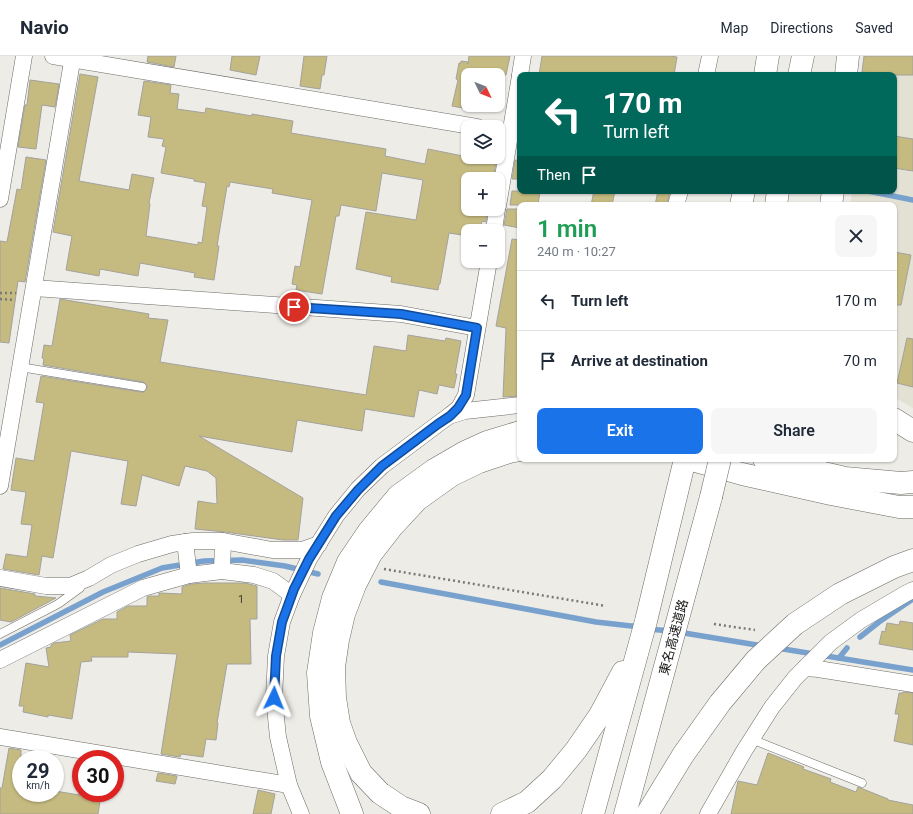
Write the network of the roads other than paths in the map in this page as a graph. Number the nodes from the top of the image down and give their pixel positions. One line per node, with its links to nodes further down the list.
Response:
1 (24, 56): 18 (street)
2 (53, 56): 8 (street)
3 (523, 56): 9 (street)
4 (710, 56): 10 (street)
5 (768, 56): 11 (highway)
6 (802, 56): 12 (highway)
7 (848, 56): 13 (highway)
8 (73, 58): 15 (street); 20 (street)
9 (521, 72)
10 (707, 72)
11 (765, 72)
12 (799, 72)
13 (846, 72)
14 (517, 93): 16 (street)
15 (461, 124)
16 (510, 132): 17 (street)
17 (504, 172)
18 (0, 199)
19 (488, 268): 21 (street)
20 (34, 288): 21 (street); 22 (street)
21 (477, 328): 25 (street)
22 (20, 367): 23 (lane); 35 (street)
23 (142, 387)
24 (517, 405): 25 (street)
25 (450, 416): 39 (street)
26 (897, 421): 27 (highway)
27 (913, 430)
28 (517, 433): 57 (highway)
29 (517, 451): 58 (highway)
30 (686, 462): 47 (highway)
31 (698, 462): 36 (highway)
32 (719, 462): 61 (highway, 東名高速道路, bridge)
33 (777, 462): 34 (highway)
34 (913, 482)
35 (0, 486)
36 (913, 507)
37 (223, 541): 38 (street); 39 (street); 42 (street)
38 (186, 542): 41 (street); 43 (street)
39 (319, 544): 46 (street)
40 (913, 560): 62 (highway)
41 (111, 565): 44 (street); 48 (lane)
42 (222, 571): 43 (street); 46 (street)
43 (189, 575): 49 (street)
44 (0, 578)
45 (913, 590): 50 (street)
46 (293, 592): 55 (street)
47 (644, 629): 59 (highway); 60 (highway)
48 (0, 634)
49 (0, 660)
50 (807, 666): 51 (street); 53 (street)
51 (913, 684)
52 (0, 737): 55 (street)
53 (751, 739): 54 (lane); 63 (street)
54 (862, 783)
55 (289, 785): 56 (street)
56 (301, 814)
57 (352, 814)
58 (419, 814)
59 (502, 814)
60 (593, 814)
61 (625, 814)
62 (647, 814)
63 (708, 814)

